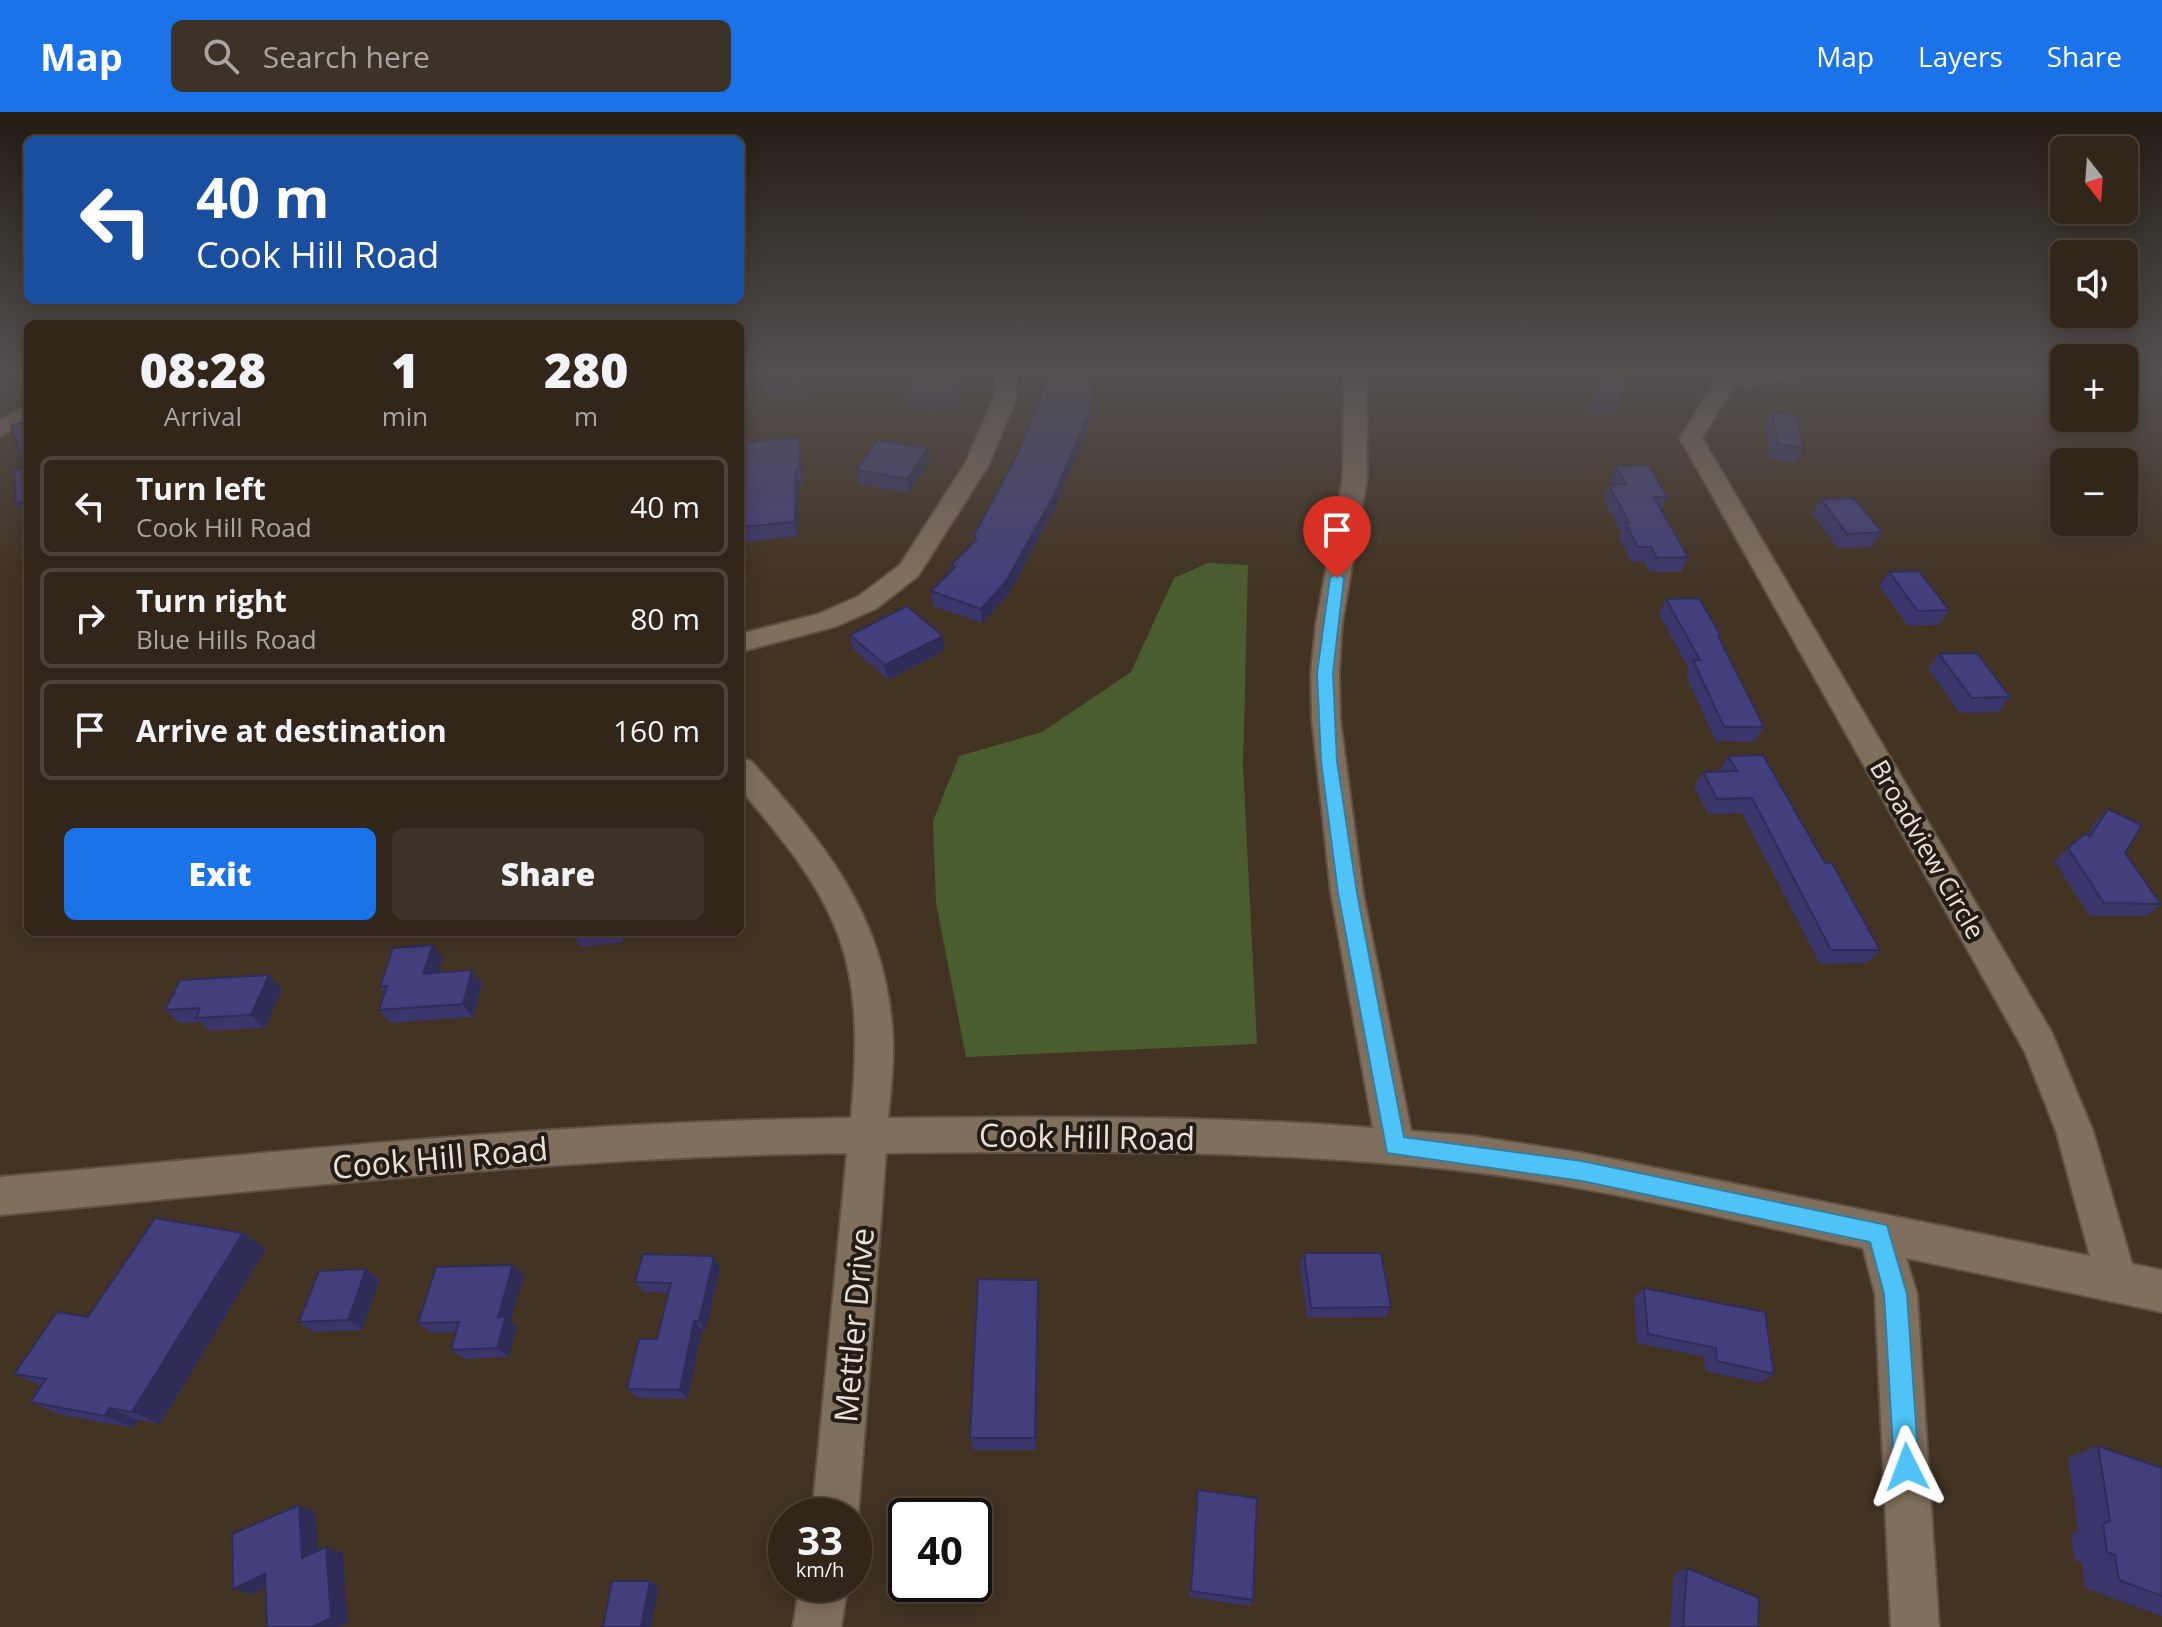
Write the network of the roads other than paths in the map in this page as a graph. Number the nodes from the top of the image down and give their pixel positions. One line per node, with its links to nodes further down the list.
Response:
1 (986, 444): 4 (street)
2 (1355, 444): 7 (street)
3 (1694, 444): 10 (street, Broadview Circle)
4 (744, 642)
5 (744, 773): 6 (street, Mettler Drive)
6 (869, 1135): 7 (street, Cook Hill Road); 8 (street, Cook Hill Road); 12 (street, Mettler Drive)
7 (1395, 1146): 9 (street, Cook Hill Road)
8 (0, 1196)
9 (1879, 1233): 10 (street, Cook Hill Road); 15 (street)
10 (2116, 1281): 11 (street, Cook Hill Road)
11 (2162, 1291)
12 (837, 1498)
13 (821, 1602): 14 (street)
14 (817, 1627)
15 (1915, 1627)

